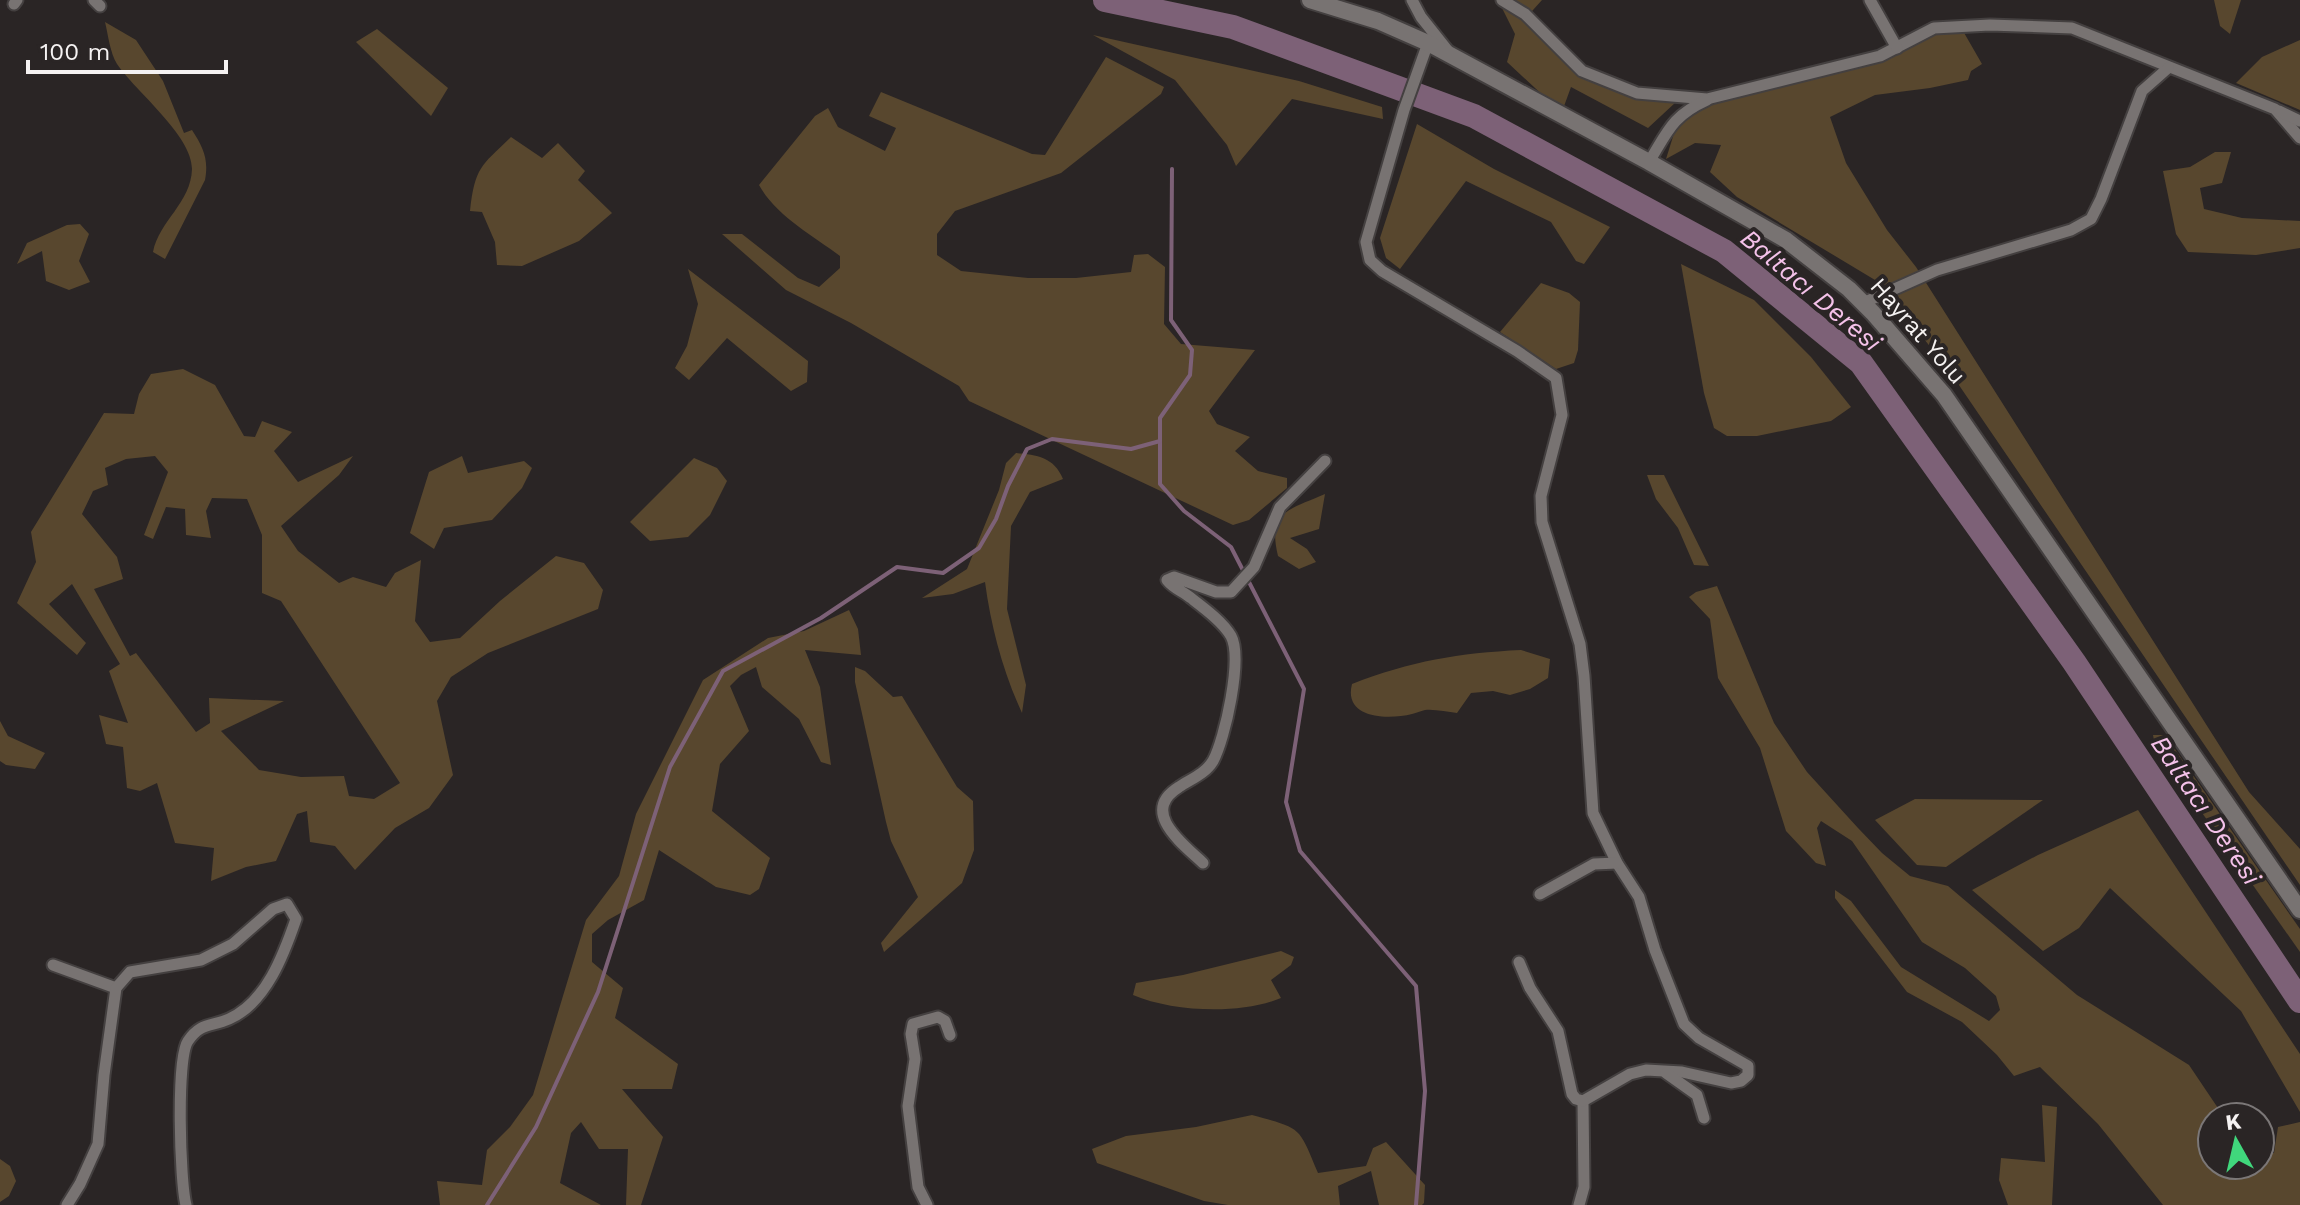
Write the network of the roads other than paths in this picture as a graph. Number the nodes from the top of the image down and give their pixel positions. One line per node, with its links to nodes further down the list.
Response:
1 (1310, 0): 6 (main road, Hayrat Yolu)
2 (1412, 0): 7 (street)
3 (1502, 0): 9 (street)
4 (1870, 0): 5 (street)
5 (1897, 48): 8 (street); 9 (street)
6 (1426, 49): 7 (main road, Hayrat Yolu); 17 (street)
7 (1454, 58): 13 (main road, Hayrat Yolu)
8 (2168, 68): 10 (street); 14 (street)
9 (1707, 99): 13 (street)
10 (2275, 109): 11 (street); 12 (street)
11 (2300, 121)
12 (2300, 138)
13 (1649, 162): 14 (main road, Hayrat Yolu)
14 (1863, 303): 19 (main road, Hayrat Yolu)
15 (1325, 461): 16 (street)
16 (1203, 863)
17 (1617, 863): 18 (street); 24 (street)
18 (1540, 894)
19 (2300, 910)
20 (1519, 962): 25 (street)
21 (53, 965): 22 (street)
22 (116, 988): 27 (street); 28 (street)
23 (950, 1035): 29 (street)
24 (1662, 1071): 25 (street); 26 (street)
25 (1583, 1101): 30 (street)
26 (1704, 1118)
27 (67, 1205)
28 (186, 1205)
29 (927, 1205)
30 (1579, 1205)

